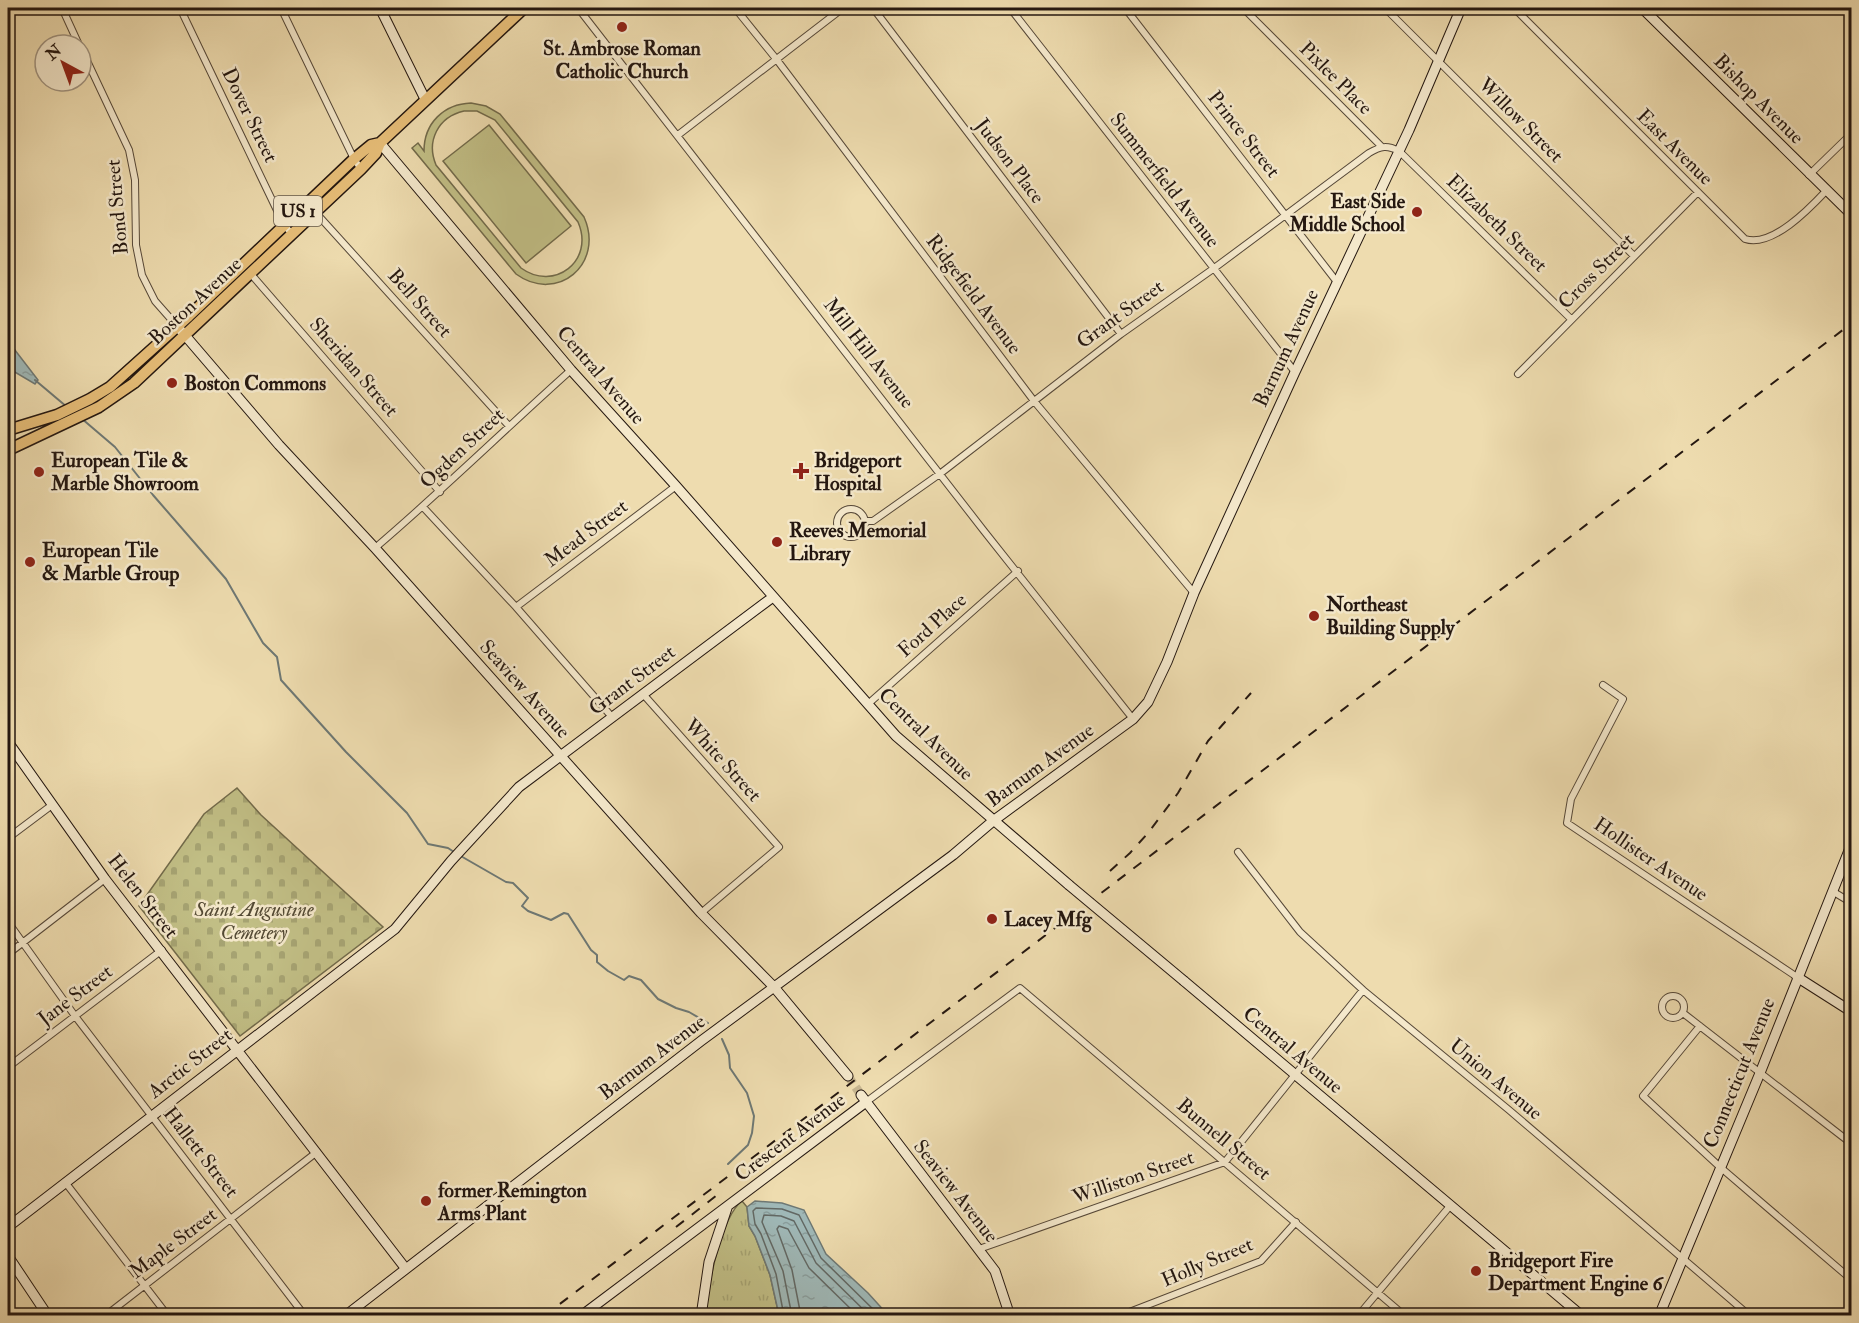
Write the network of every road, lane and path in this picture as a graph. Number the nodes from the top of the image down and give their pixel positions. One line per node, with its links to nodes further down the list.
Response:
1 (62, 8): 17 (street, Bond Street)
2 (180, 8): 36 (street, Dover Street)
3 (281, 8): 27 (street)
4 (380, 8): 21 (main road)
5 (524, 8): 21 (main road, Boston Avenue / US 1)
6 (578, 8): 22 (street, Mill Hill Avenue)
7 (735, 8): 18 (street, Ridgefield Avenue)
8 (843, 8): 18 (street)
9 (873, 8): 47 (street, Judson Place)
10 (1010, 8): 40 (street, Summerfield Avenue)
11 (1125, 8): 34 (street, Prince Street)
12 (1243, 8): 25 (street, Pixlee Place)
13 (1384, 8): 19 (street, Willow Street)
14 (1461, 8): 19 (main road, Barnum Avenue)
15 (1514, 8): 31 (street, East Avenue)
16 (1642, 8): 29 (main road, Bishop Avenue)
17 (74, 33)
18 (777, 60): 22 (street); 52 (street, Ridgefield Avenue)
19 (1438, 60): 26 (main road, Barnum Avenue); 38 (street, Willow Street)
20 (93, 74): 46 (street, Bond Street)
21 (425, 99): 24 (main road, Boston Avenue / US 1)
22 (678, 135): 57 (street, Mill Hill Avenue)
23 (1851, 140): 29 (street)
24 (380, 143): 27 (main road, Boston Avenue / US 1); 28 (main road, Boston Avenue / US 1); 49 (main road, Central Avenue)
25 (1381, 146): 26 (street); 34 (street, Grant Street)
26 (1399, 151): 42 (main road, Barnum Avenue); 45 (street, Elizabeth Street)
27 (354, 159): 28 (street); 32 (main road, Boston Avenue / US 1)
28 (361, 169): 33 (main road, Boston Avenue / US 1)
29 (1809, 175): 30 (main road, Bishop Avenue)
30 (1826, 191): 31 (street, East Avenue); 35 (main road, Bishop Avenue)
31 (1698, 192): 38 (street, Cross Street)
32 (307, 203): 33 (street, Bell Street); 36 (main road, Boston Avenue / US 1)
33 (315, 213): 37 (main road, Boston Avenue / US 1); 54 (street, Bell Street)
34 (1286, 215): 40 (street, Grant Street); 42 (street, Prince Street)
35 (1851, 215)
36 (284, 225): 37 (street, Dover Street); 39 (main road, Boston Avenue / US 1)
37 (292, 234): 41 (main road, Boston Avenue / US 1)
38 (1634, 256): 45 (street, Cross Street)
39 (242, 264): 41 (street, Sheridan Street); 43 (main road, Boston Avenue / US 1)
40 (1213, 269): 47 (street, Grant Street); 50 (street, Summerfield Avenue)
41 (250, 274): 44 (main road, Boston Avenue / US 1); 59 (street, Sheridan Street)
42 (1337, 282): 50 (main road, Barnum Avenue)
43 (212, 293): 44 (main road); 46 (main road, Boston Avenue / US 1)
44 (220, 303): 48 (main road, Boston Avenue / US 1)
45 (1571, 320): 51 (street, Cross Street)
46 (177, 326): 48 (main road, Seaview Avenue); 53 (main road, Boston Avenue / US 1)
47 (1121, 333): 52 (street, Grant Street)
48 (186, 335): 53 (main road, Boston Avenue / US 1); 62 (main road, Seaview Avenue)
49 (571, 370): 54 (street, Ogden Street); 58 (main road, Central Avenue)
50 (1295, 372): 64 (main road, Barnum Avenue)
51 (1518, 374)
52 (1034, 401): 57 (street, Grant Street); 64 (street, Ridgefield Avenue)
53 (95, 403): 55 (main road, Boston Avenue / US 1); 56 (main road, Boston Avenue / US 1)
54 (509, 426): 59 (street, Ogden Street)
55 (8, 430)
56 (8, 450)
57 (941, 473): 61 (street, Grant Street); 63 (street, Mill Hill Avenue)
58 (676, 486): 65 (main road, Central Avenue); 66 (street, Mead Street)
59 (440, 492): 60 (street, Ogden Street)
60 (423, 507): 62 (street, Ogden Street); 66 (street)
61 (865, 521): 61 (street, Grant Street)
62 (375, 548): 73 (main road, Seaview Avenue)
63 (1017, 571): 69 (street, Ford Place); 71 (street, Mill Hill Avenue)
64 (1194, 593): 71 (main road, Barnum Avenue)
65 (773, 597): 68 (main road, Grant Street); 69 (main road, Central Avenue)
66 (516, 607): 70 (street)
67 (1603, 685): 88 (street, Hollister Avenue)
68 (643, 694): 70 (main road, Grant Street); 82 (street, White Street)
69 (868, 704): 75 (main road, Central Avenue)
70 (612, 717): 73 (main road, Grant Street)
71 (1133, 720): 75 (main road, Barnum Avenue)
72 (8, 742): 74 (main road, Helen Street)
73 (561, 756): 82 (main road, Seaview Avenue); 84 (main road, Grant Street)
74 (52, 805): 76 (street); 79 (main road, Helen Street)
75 (993, 821): 89 (main road, Barnum Avenue); 100 (main road, Central Avenue, bridge)
76 (8, 838)
77 (1851, 843): 80 (main road, Connecticut Avenue)
78 (1238, 852): 91 (street, Union Avenue)
79 (105, 879): 85 (street); 86 (main road, Helen Street)
80 (1832, 891): 81 (street); 88 (main road, Connecticut Avenue)
81 (1851, 903)
82 (701, 913): 89 (main road, Seaview Avenue)
83 (8, 922): 85 (street, Hallett Street)
84 (395, 929): 96 (main road, Arctic Street)
85 (22, 942): 87 (street); 94 (street, Hallett Street)
86 (162, 950): 94 (street, Jane Street); 96 (main road, Helen Street)
87 (8, 954)
88 (1797, 977): 92 (main road, Hollister Avenue); 98 (main road, Connecticut Avenue)
89 (774, 987): 99 (main road, Seaview Avenue); 116 (main road, Barnum Avenue)
90 (1020, 988): 101 (street, Crescent Avenue); 105 (street, Bunnell Street)
91 (1363, 990): 100 (street, Williston Street); 115 (street, Union Avenue)
92 (1851, 1012)
93 (1683, 1013): 95 (street)
94 (75, 1016): 97 (street, Jane Street); 102 (street, Hallett Street)
95 (1700, 1026): 98 (street); 106 (street)
96 (238, 1050): 102 (main road, Arctic Street); 104 (main road, Helen Street)
97 (8, 1067)
98 (1760, 1073): 103 (street); 106 (main road, Connecticut Avenue)
99 (848, 1076)
100 (1295, 1076): 105 (street, Williston Street); 109 (main road, Central Avenue)
101 (863, 1099): 108 (main road, Crescent Avenue); 113 (main road, Seaview Avenue)
102 (152, 1116): 107 (main road, Arctic Street); 110 (street, Hallett Street)
103 (1851, 1144)
104 (317, 1152): 110 (street, Maple Street); 116 (main road, Helen Street)
105 (1225, 1162): 111 (street, Bunnell Street); 113 (street, Williston Street)
106 (1720, 1167): 115 (main road, Connecticut Avenue); 117 (street)
107 (65, 1182): 112 (main road, Arctic Street); 118 (street)
108 (727, 1206): 125 (main road, Crescent Avenue); 126 (main road)
109 (1450, 1206): 119 (street); 131 (main road, Central Avenue)
110 (231, 1219): 118 (street, Maple Street); 123 (street, Hallett Street)
111 (1296, 1222): 119 (street, Bunnell Street); 128 (street, Holly Street)
112 (8, 1227)
113 (979, 1248): 127 (main road, Seaview Avenue)
114 (8, 1256): 120 (main road)
115 (1683, 1258): 132 (main road, Connecticut Avenue); 133 (street, Union Avenue)
116 (406, 1269): 124 (main road, Barnum Avenue)
117 (1851, 1280)
118 (145, 1285): 121 (street, Maple Street); 122 (street)
119 (1377, 1293): 129 (street); 130 (street, Bunnell Street)
120 (48, 1316)
121 (105, 1316)
122 (168, 1316)
123 (305, 1316)
124 (345, 1316)
125 (581, 1316)
126 (701, 1316)
127 (1010, 1316)
128 (1119, 1316)
129 (1358, 1316)
130 (1405, 1316)
131 (1582, 1316)
132 (1659, 1316)
133 (1750, 1316)

